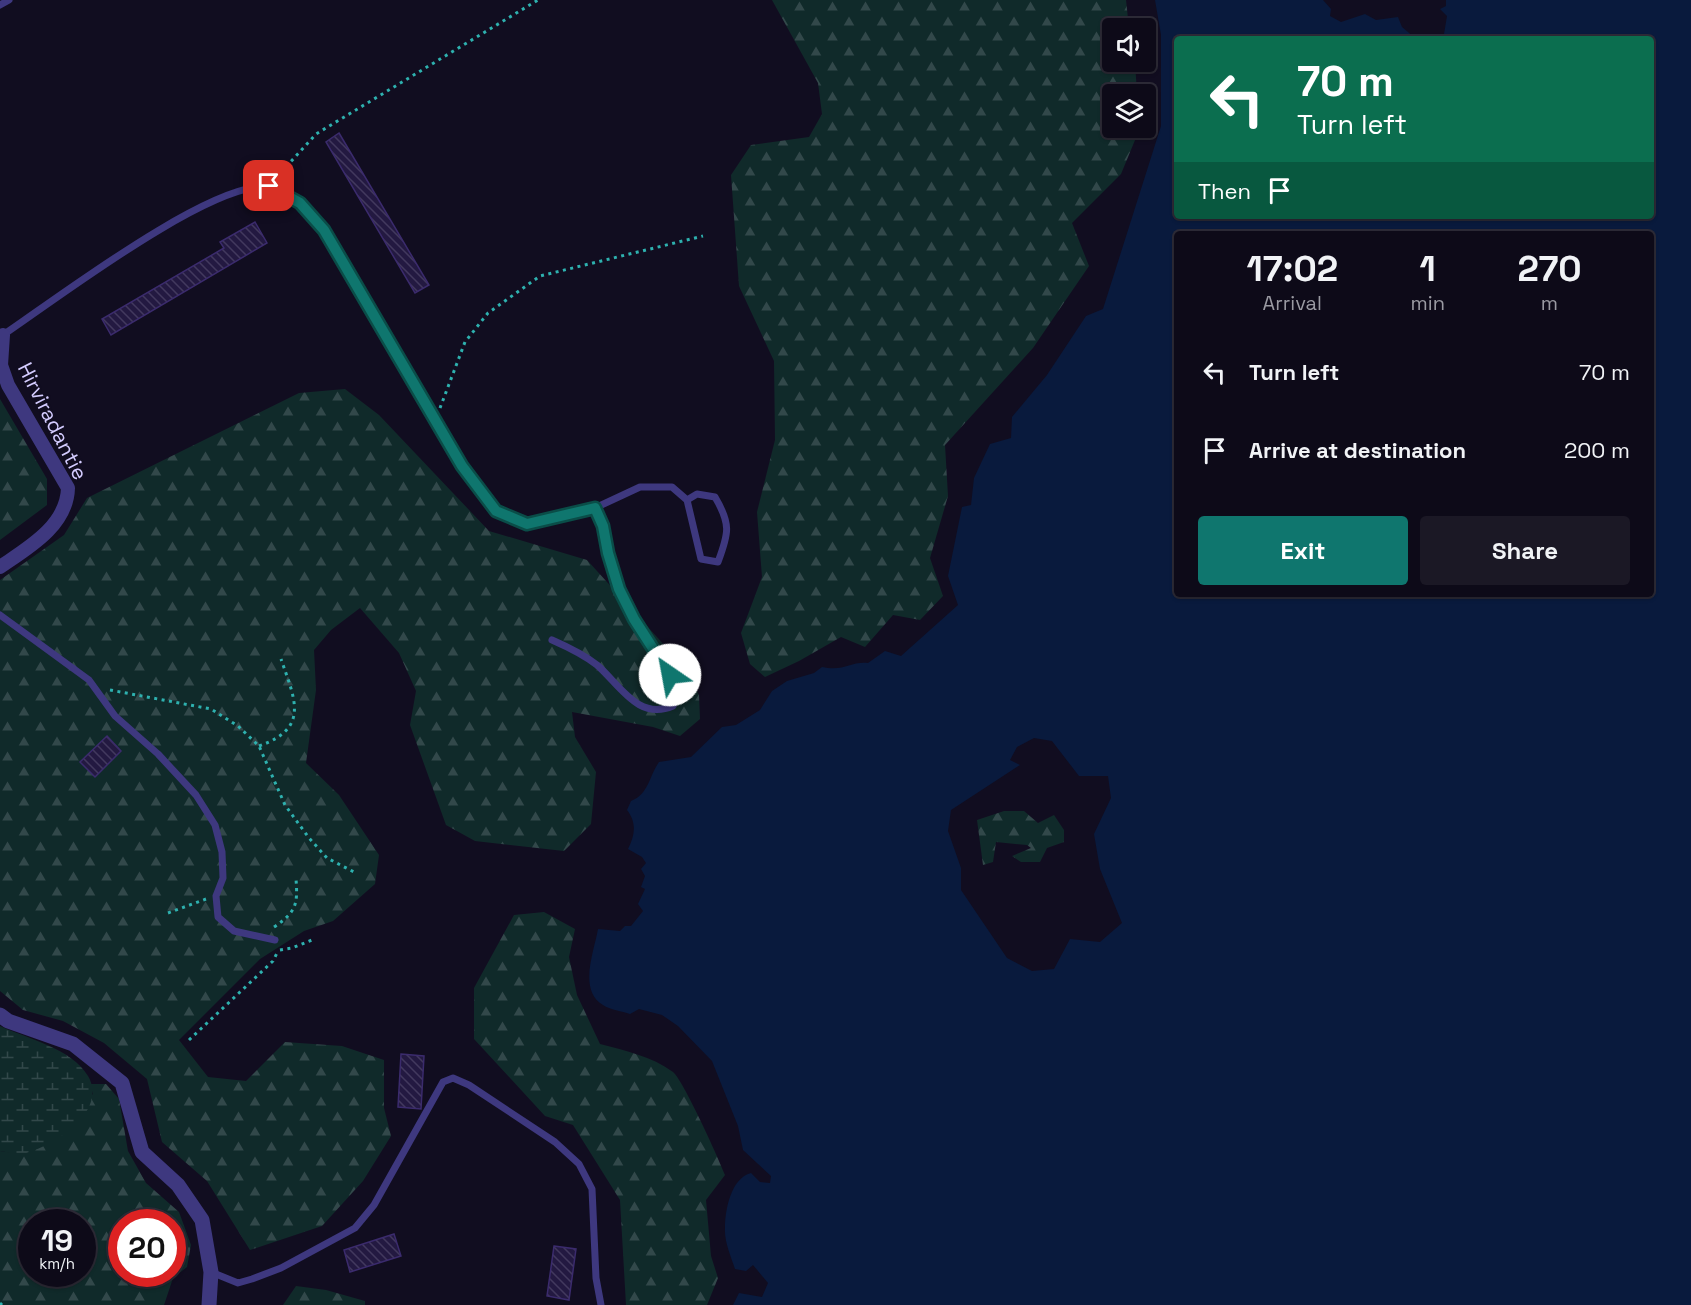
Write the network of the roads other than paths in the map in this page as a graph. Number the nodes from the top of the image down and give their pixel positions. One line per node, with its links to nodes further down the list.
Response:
1 (9, 0): 2 (lane)
2 (0, 5)
3 (1, 336): 5 (lane); 6 (street, Hirviradantie)
4 (687, 500): 4 (lane); 5 (lane)
5 (595, 508): 8 (lane)
6 (0, 567)
7 (0, 615): 9 (lane)
8 (552, 640)
9 (275, 940)
10 (0, 1015): 11 (street)
11 (211, 1272): 12 (street); 13 (lane)
12 (209, 1305)
13 (601, 1305)

